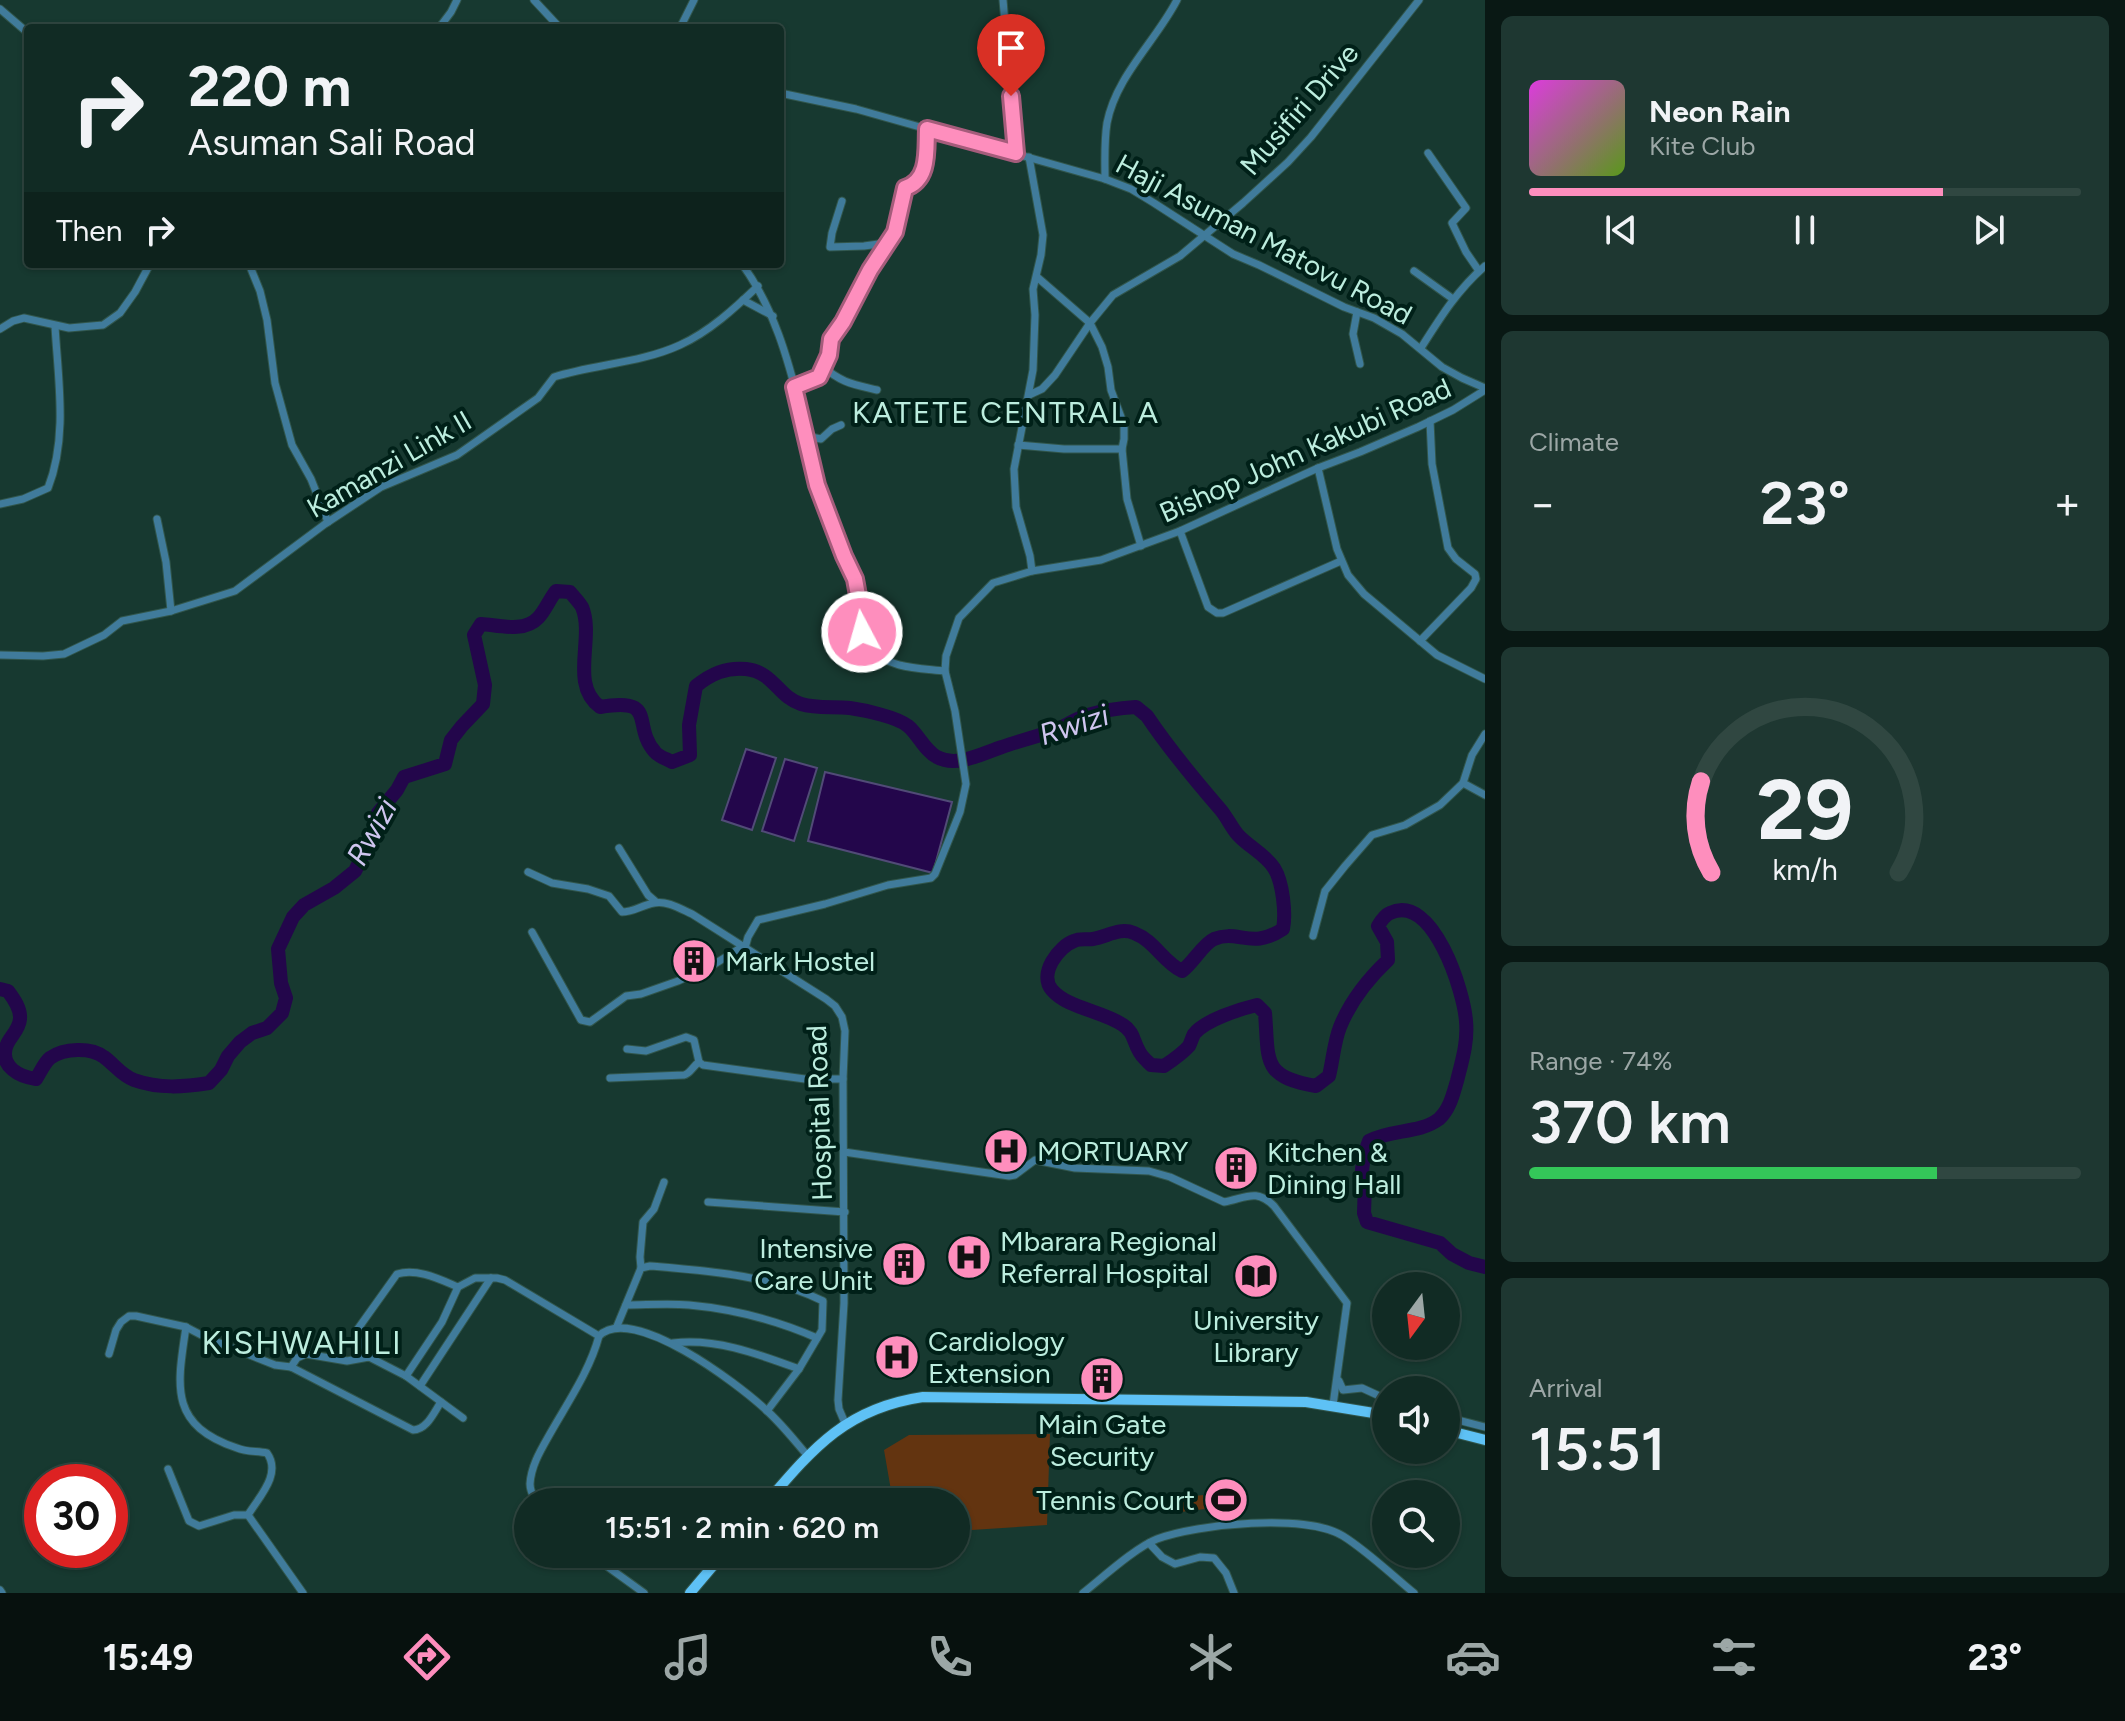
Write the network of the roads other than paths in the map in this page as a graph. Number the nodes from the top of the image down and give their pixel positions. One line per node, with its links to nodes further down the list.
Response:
1 (457, 0): 8 (street)
2 (534, 0): 9 (street)
3 (694, 0): 10 (street)
4 (1003, 0): 14 (street)
5 (1177, 0): 17 (street)
6 (1419, 0): 19 (street, Musifiri Drive)
7 (0, 9): 11 (street)
8 (442, 24)
9 (556, 24)
10 (682, 24)
11 (24, 30)
12 (784, 94): 13 (street, Haji Asuman Matovu Road)
13 (927, 129): 14 (street, Haji Asuman Matovu Road); 20 (street)
14 (1016, 153): 16 (street, Haji Asuman Matovu Road)
15 (1428, 153): 24 (street)
16 (1029, 157): 17 (street, Haji Asuman Matovu Road); 26 (street)
17 (1105, 179): 19 (street, Haji Asuman Matovu Road)
18 (842, 201): 20 (street)
19 (1203, 236): 30 (street, Haji Asuman Matovu Road); 32 (street, Musifiri Drive)
20 (886, 243): 37 (street)
21 (148, 268): 33 (street)
22 (251, 268): 50 (street)
23 (745, 268): 27 (street)
24 (1482, 269): 28 (street)
25 (1414, 271): 28 (street)
26 (1037, 277): 32 (street); 41 (street)
27 (758, 286): 29 (street, Kamanzi Link II); 31 (street)
28 (1453, 299): 35 (street)
29 (743, 300): 31 (street); 50 (street, Kamanzi Link II)
30 (1357, 312): 35 (street, Haji Asuman Matovu Road); 36 (street)
31 (773, 316): 38 (street)
32 (1090, 323): 41 (street, Musifiri Drive); 46 (street)
33 (55, 326): 34 (street); 48 (street)
34 (0, 329)
35 (1421, 348): 39 (street, Haji Asuman Matovu Road)
36 (1360, 364)
37 (822, 366): 38 (street); 40 (street)
38 (794, 387): 44 (street)
39 (1485, 389): 42 (street, Bishop John Kakubi Road)
40 (877, 390)
41 (1029, 395): 45 (street)
42 (1430, 421): 47 (street, Bishop John Kakubi Road); 56 (street)
43 (841, 425): 44 (street)
44 (806, 436): 58 (street)
45 (1018, 445): 46 (street); 54 (street)
46 (1122, 449): 52 (street)
47 (1318, 468): 51 (street, Bishop John Kakubi Road); 53 (street)
48 (0, 504)
49 (157, 519): 55 (street)
50 (328, 522): 55 (street, Kamanzi Link II)
51 (1180, 531): 52 (street, Bishop John Kakubi Road); 53 (street)
52 (1141, 546): 54 (street, Bishop John Kakubi Road)
53 (1341, 561): 56 (street)
54 (1032, 571): 58 (street, Bishop John Kakubi Road)
55 (171, 611): 57 (street, Kamanzi Link II)
56 (1420, 641): 59 (street)
57 (0, 655)
58 (945, 671): 68 (street)
59 (1485, 679)
60 (1485, 734): 61 (street)
61 (1463, 783): 62 (street); 67 (street)
62 (1485, 795)
63 (619, 848): 65 (street)
64 (528, 872): 65 (street, Hospital Road)
65 (656, 902): 68 (street, Hospital Road)
66 (532, 932): 68 (street)
67 (1313, 936)
68 (744, 947): 72 (street, Hospital Road)
69 (627, 1049): 70 (street)
70 (699, 1062): 71 (street); 72 (street)
71 (610, 1078)
72 (843, 1079): 73 (street, Hospital Road)
73 (844, 1152): 76 (street, Hospital Road); 91 (street)
74 (664, 1182): 77 (street)
75 (708, 1202): 76 (street)
76 (845, 1212): 100 (street, Hospital Road)
77 (641, 1268): 80 (street); 84 (street)
78 (491, 1278): 79 (street); 83 (street); 92 (street)
79 (458, 1287): 87 (street); 90 (street)
80 (626, 1305): 81 (street); 84 (street)
81 (617, 1326): 83 (street); 85 (street)
82 (186, 1327): 86 (street); 88 (street); 108 (street)
83 (599, 1336): 106 (street)
84 (817, 1338): 89 (street)
85 (673, 1343): 89 (street); 96 (street)
86 (109, 1354)
87 (369, 1357): 88 (street); 90 (street)
88 (291, 1367): 94 (street)
89 (799, 1369): 96 (street)
90 (406, 1376): 92 (street)
91 (1338, 1379): 93 (street); 95 (street)
92 (420, 1386): 94 (street)
93 (1372, 1393)
94 (441, 1402): 98 (street)
95 (1333, 1405): 97 (main road); 100 (main road)
96 (767, 1411): 104 (street)
97 (1372, 1412)
98 (463, 1418)
99 (1460, 1421): 101 (street)
100 (845, 1423): 104 (main road)
101 (1485, 1427)
102 (1460, 1434): 103 (main road)
103 (1485, 1440)
104 (807, 1455): 107 (main road)
105 (168, 1469): 108 (street)
106 (530, 1488)
107 (779, 1488)
108 (248, 1515): 113 (street)
109 (1149, 1543): 115 (street); 116 (street); 117 (street)
110 (609, 1568): 114 (street)
111 (712, 1568): 112 (main road)
112 (695, 1591)
113 (303, 1593)
114 (644, 1593)
115 (1083, 1593)
116 (1234, 1593)
117 (1414, 1593)

